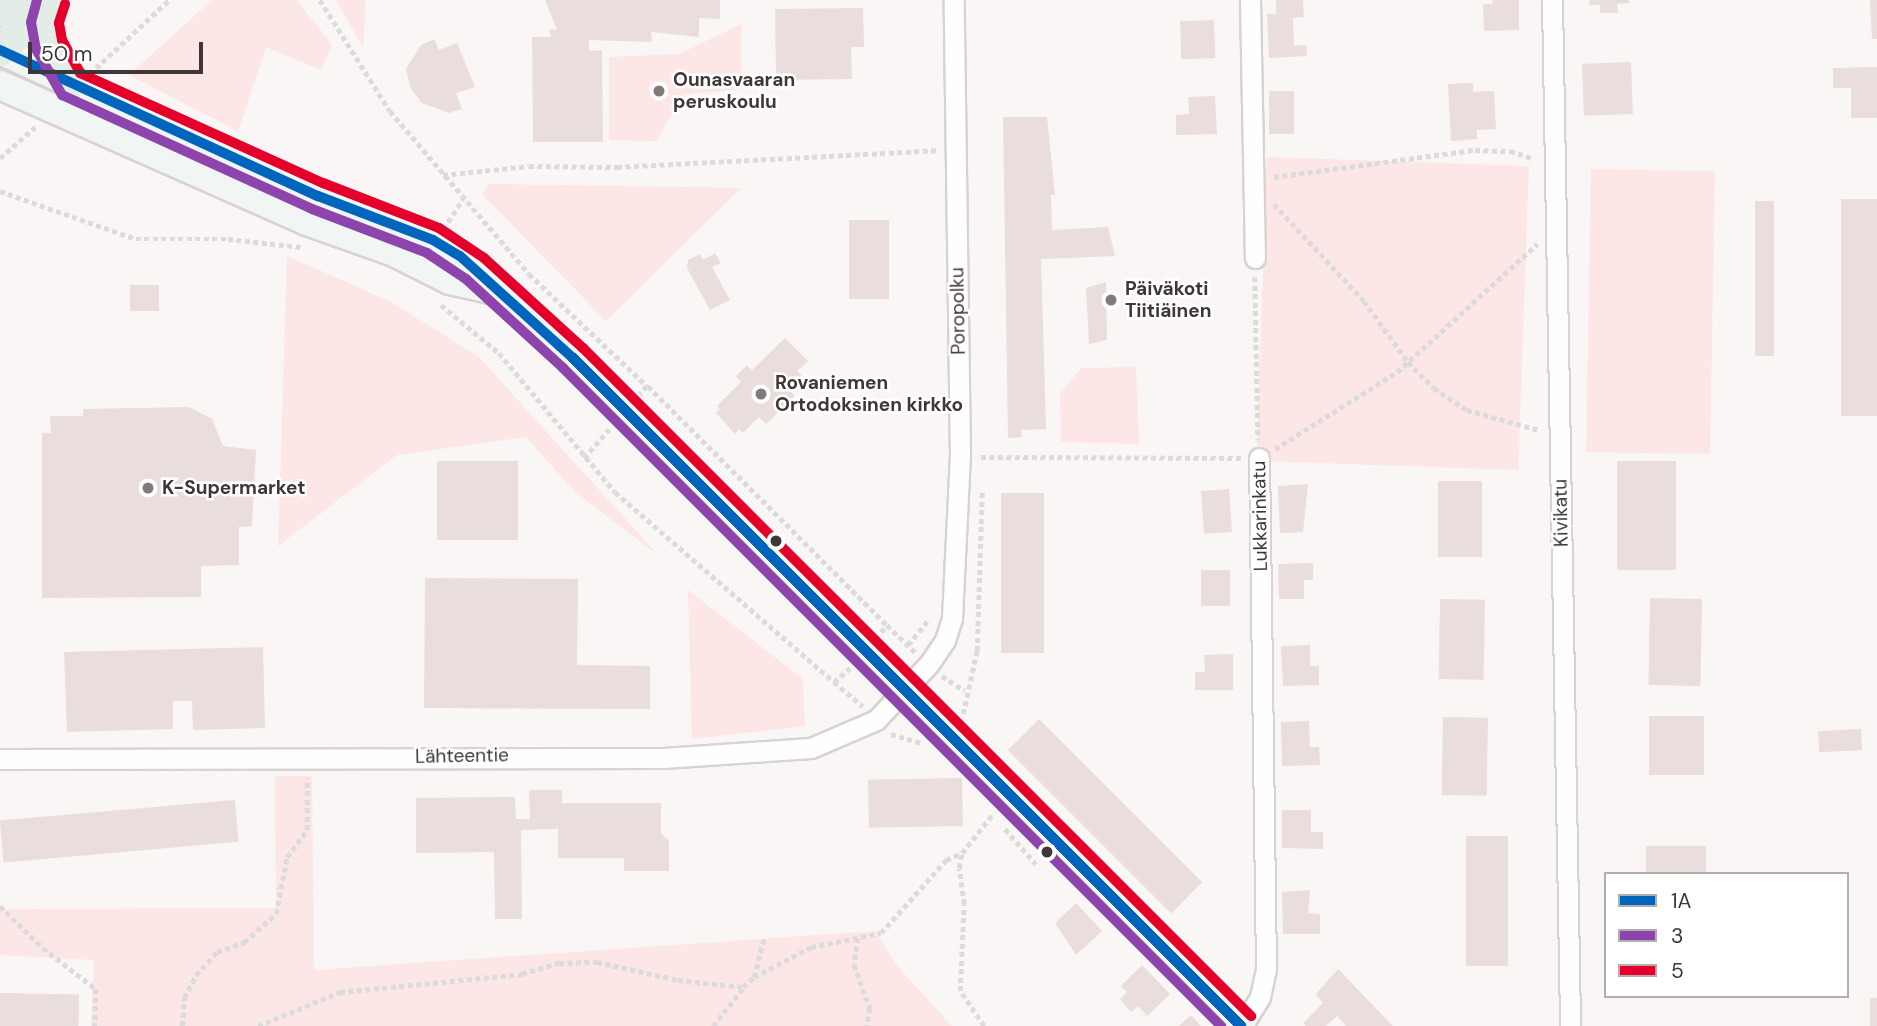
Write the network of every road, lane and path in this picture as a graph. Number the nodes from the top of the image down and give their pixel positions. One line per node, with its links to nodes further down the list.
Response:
1 (11, 0): 8 (main road)
2 (169, 0): 10 (path)
3 (320, 0): 16 (path)
4 (954, 0): 39 (street, Poropolku)
5 (1250, 0): 17 (street)
6 (1552, 0): 62 (street, Kivikatu)
7 (51, 1): 9 (main road); 10 (main road)
8 (0, 10)
9 (0, 50): 10 (street)
10 (81, 78): 24 (street)
11 (0, 85): 24 (street)
12 (41, 121): 14 (path)
13 (938, 150): 16 (path)
14 (0, 158)
15 (1539, 161): 17 (path)
16 (443, 174): 19 (path)
17 (1253, 184): 23 (street); 26 (path)
18 (0, 191): 22 (path)
19 (463, 199): 20 (path); 27 (path)
20 (443, 232)
21 (1540, 241): 26 (path)
22 (314, 250)
23 (1255, 258): 31 (path, Lukkarinkatu)
24 (494, 289): 28 (street)
25 (436, 301): 30 (path)
26 (1408, 362): 29 (path); 31 (path)
27 (647, 386): 28 (path); 34 (path)
28 (625, 410): 30 (path); 36 (street)
29 (1544, 431)
30 (584, 458): 38 (path)
31 (1259, 458): 32 (path); 61 (street, Lukkarinkatu)
32 (981, 468)
33 (981, 480): 40 (path)
34 (887, 625): 35 (path); 36 (path)
35 (908, 645)
36 (865, 650): 38 (path); 39 (street)
37 (942, 676): 40 (path)
38 (834, 682): 42 (path)
39 (905, 691): 42 (street, Lähteentie); 61 (street)
40 (965, 691): 41 (path)
41 (962, 713)
42 (876, 720): 43 (path); 45 (street, Lähteentie)
43 (926, 745)
44 (0, 759): 45 (street, Lähteentie)
45 (307, 759): 56 (path)
46 (987, 807): 47 (path)
47 (992, 815): 48 (path); 49 (path)
48 (962, 853): 51 (path); 60 (path)
49 (1036, 864)
50 (0, 906): 55 (path)
51 (858, 938): 53 (path); 59 (path)
52 (764, 939): 53 (path)
53 (754, 977): 54 (path)
54 (743, 987): 57 (path); 58 (path)
55 (95, 1026)
56 (183, 1026)
57 (259, 1026)
58 (713, 1026)
59 (867, 1026)
60 (984, 1026)
61 (1242, 1026)
62 (1570, 1026)

